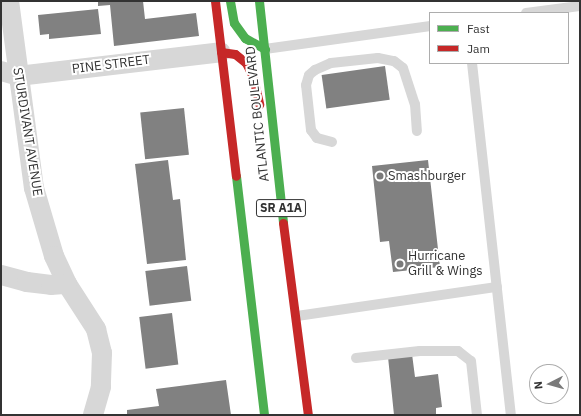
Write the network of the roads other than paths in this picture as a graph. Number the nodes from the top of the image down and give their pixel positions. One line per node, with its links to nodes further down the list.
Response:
1 (9, 1): 11 (street, STURDIVANT AVENUE)
2 (215, 1): 9 (highway, SR A1A)
3 (230, 1): 8 (highway)
4 (259, 1): 8 (highway, ATLANTIC BOULEVARD / SR A1A)
5 (580, 6): 6 (lane)
6 (534, 12)
7 (429, 26): 8 (lane)
8 (265, 49): 14 (highway, ATLANTIC BOULEVARD / SR A1A)
9 (221, 52): 11 (street, PINE STREET); 14 (highway); 21 (highway, SR A1A)
10 (472, 64): 17 (lane)
11 (9, 74): 16 (street, STURDIVANT AVENUE)
12 (417, 131): 13 (lane)
13 (332, 142)
14 (278, 183): 18 (highway, ATLANTIC BOULEVARD / SR A1A)
15 (1, 275): 16 (street)
16 (68, 284): 20 (street, STURDIVANT AVENUE)
17 (497, 287): 18 (lane); 24 (lane)
18 (297, 316): 22 (highway, ATLANTIC BOULEVARD / SR A1A)
19 (356, 358): 23 (lane)
20 (93, 415)
21 (264, 415)
22 (308, 415)
23 (477, 415)
24 (511, 415)

